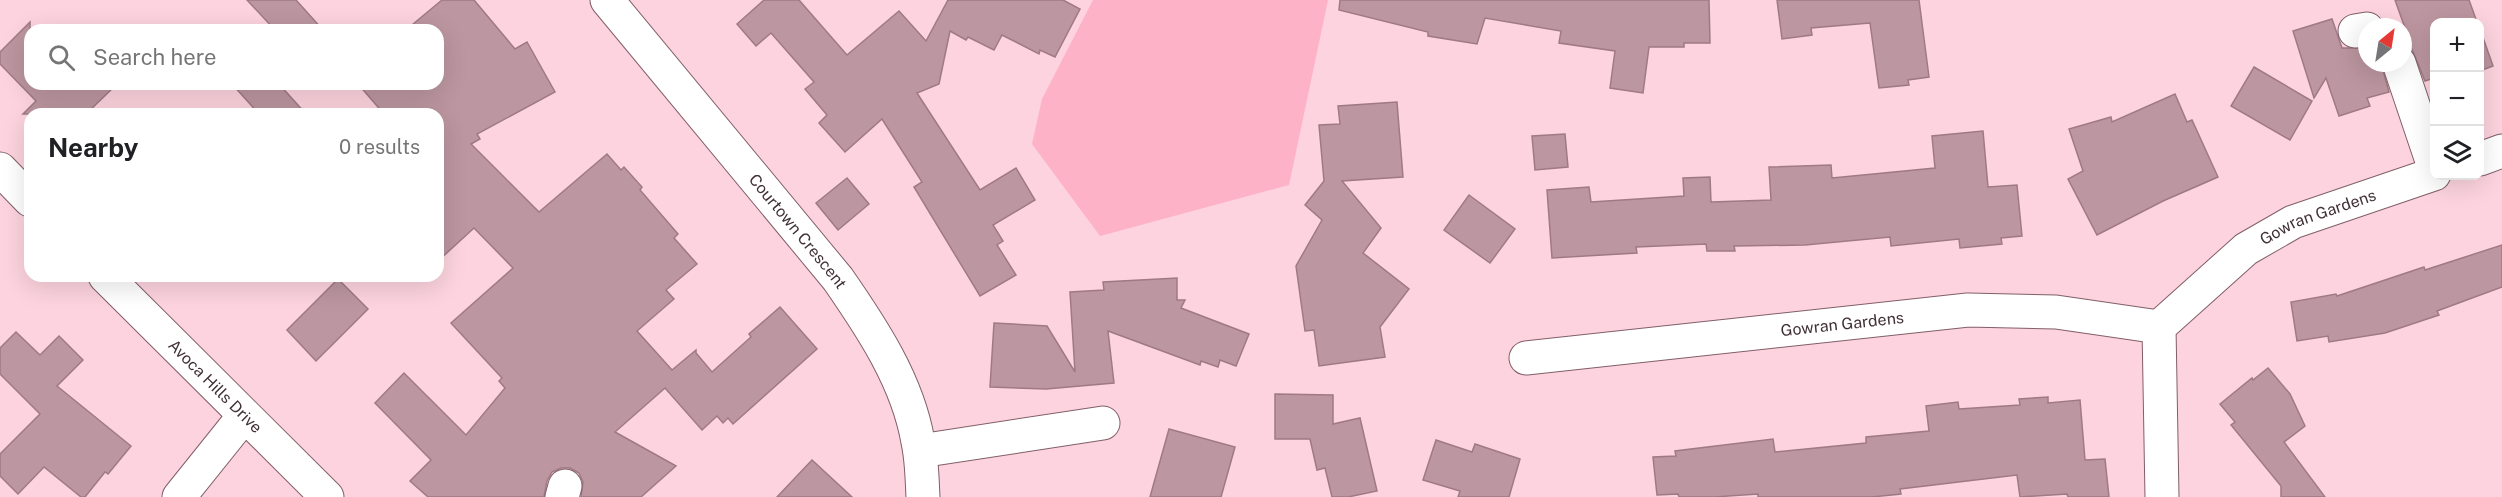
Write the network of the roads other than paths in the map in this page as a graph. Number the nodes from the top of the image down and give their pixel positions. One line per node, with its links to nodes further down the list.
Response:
1 (607, 0): 14 (street, Courtown Crescent)
2 (2402, 72): 4 (street)
3 (2502, 151): 5 (street)
4 (2430, 155)
5 (2484, 158)
6 (0, 169): 8 (street)
7 (2430, 175): 10 (street, Gowran Gardens)
8 (24, 194)
9 (111, 282): 12 (street, Avoca Hills Drive)
10 (2159, 327): 11 (street, Gowran Gardens); 18 (street)
11 (1526, 358)
12 (244, 416): 15 (street); 16 (street, Avoca Hills Drive)
13 (1103, 423): 14 (street)
14 (920, 451): 17 (street, Courtown Crescent)
15 (179, 497)
16 (327, 497)
17 (923, 497)
18 (2162, 497)

